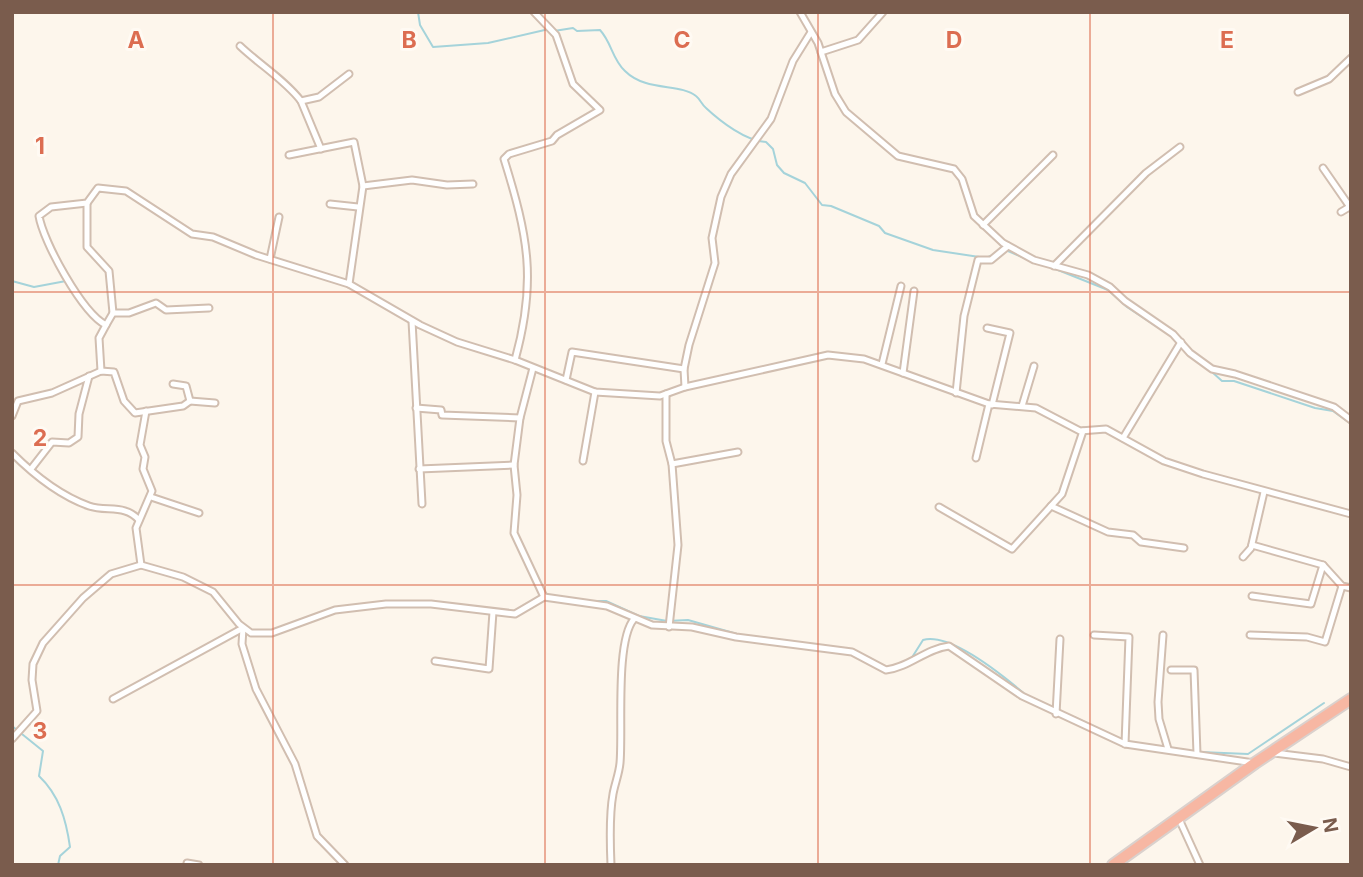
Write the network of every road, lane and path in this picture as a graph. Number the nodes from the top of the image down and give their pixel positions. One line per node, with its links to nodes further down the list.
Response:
1 (534, 12): 37 (street)
2 (800, 12): 4 (street)
3 (883, 12): 6 (street)
4 (811, 32): 6 (street); 41 (street)
5 (240, 46): 10 (street)
6 (821, 52): 24 (street)
7 (1351, 58): 9 (street)
8 (349, 74): 10 (street)
9 (1298, 92)
10 (301, 101): 12 (street)
11 (1180, 147): 27 (street)
12 (321, 149): 13 (street); 17 (street)
13 (289, 155)
14 (1053, 155): 24 (street)
15 (1323, 168): 20 (street)
16 (473, 184): 17 (street)
17 (363, 186): 21 (street)
18 (87, 203): 26 (street); 32 (street); 34 (street)
19 (330, 204): 21 (street)
20 (1350, 206): 22 (street)
21 (358, 207): 28 (street)
22 (1341, 212)
23 (279, 217): 26 (street)
24 (983, 225): 25 (street)
25 (1008, 246): 27 (street); 49 (street)
26 (270, 259): 28 (street)
27 (1054, 266): 36 (street)
28 (349, 284): 33 (street)
29 (901, 286): 38 (street)
30 (914, 291): 43 (street)
31 (209, 308): 32 (street)
32 (113, 313): 34 (street)
33 (412, 321): 37 (street); 55 (street)
34 (106, 325): 42 (street)
35 (987, 328): 53 (street)
36 (1181, 342): 59 (street); 61 (street)
37 (515, 360): 40 (street)
38 (882, 364): 43 (street); 47 (street)
39 (1034, 366): 54 (street)
40 (533, 368): 45 (street); 58 (street)
41 (684, 369): 45 (street); 47 (street)
42 (101, 371): 44 (street); 56 (street)
43 (903, 373): 49 (street)
44 (89, 376): 57 (street); 68 (street)
45 (566, 380): 48 (street)
46 (173, 384): 51 (street)
47 (685, 387): 50 (street)
48 (595, 392): 50 (street); 65 (street)
49 (956, 393): 53 (street)
50 (666, 394): 67 (street)
51 (190, 401): 52 (street); 56 (street)
52 (215, 403)
53 (990, 405): 54 (street); 64 (street)
54 (1022, 406): 60 (street)
55 (416, 408): 58 (street); 69 (street)
56 (146, 411): 71 (street)
57 (12, 416)
58 (520, 418): 66 (street)
59 (1351, 420)
60 (1083, 431): 61 (street); 73 (street)
61 (1123, 438): 70 (street)
62 (738, 452): 67 (street)
63 (12, 453): 68 (street)
64 (976, 458)
65 (583, 461)
66 (514, 464): 69 (street); 86 (street)
67 (672, 464): 89 (street)
68 (30, 469): 77 (street)
69 (419, 469): 72 (street)
70 (1264, 492): 76 (street); 78 (street)
71 (151, 498): 75 (street); 77 (street)
72 (422, 504)
73 (1051, 506): 74 (street); 79 (street)
74 (939, 508)
75 (199, 513)
76 (1351, 514)
77 (139, 520): 81 (street)
78 (1252, 545): 80 (street); 82 (street)
79 (1184, 548)
80 (1243, 556)
81 (141, 565): 90 (street); 100 (street)
82 (1324, 565): 83 (street); 85 (street)
83 (1342, 586): 84 (street); 93 (street)
84 (1351, 588)
85 (1252, 596)
86 (544, 597): 87 (street); 88 (street)
87 (493, 612): 90 (street); 95 (street)
88 (634, 619): 89 (street); 111 (street)
89 (669, 626): 99 (street)
90 (243, 628): 97 (street); 110 (street)
91 (1094, 635): 101 (street)
92 (1163, 635): 102 (street)
93 (1251, 635)
94 (1060, 639): 99 (street)
95 (435, 661)
96 (1171, 670): 104 (street)
97 (113, 699)
98 (1351, 699): 103 (highway)
99 (1056, 714): 101 (street)
100 (12, 739)
101 (1125, 744): 102 (street)
102 (1168, 749): 104 (street)
103 (1271, 753): 105 (highway); 106 (street)
104 (1197, 754): 105 (street)
105 (1255, 763): 107 (highway)
106 (1351, 767)
107 (1179, 819): 112 (highway); 113 (street)
108 (187, 863): 109 (street)
109 (199, 865)
110 (345, 865)
111 (611, 865)
112 (1113, 865)
113 (1200, 865)

